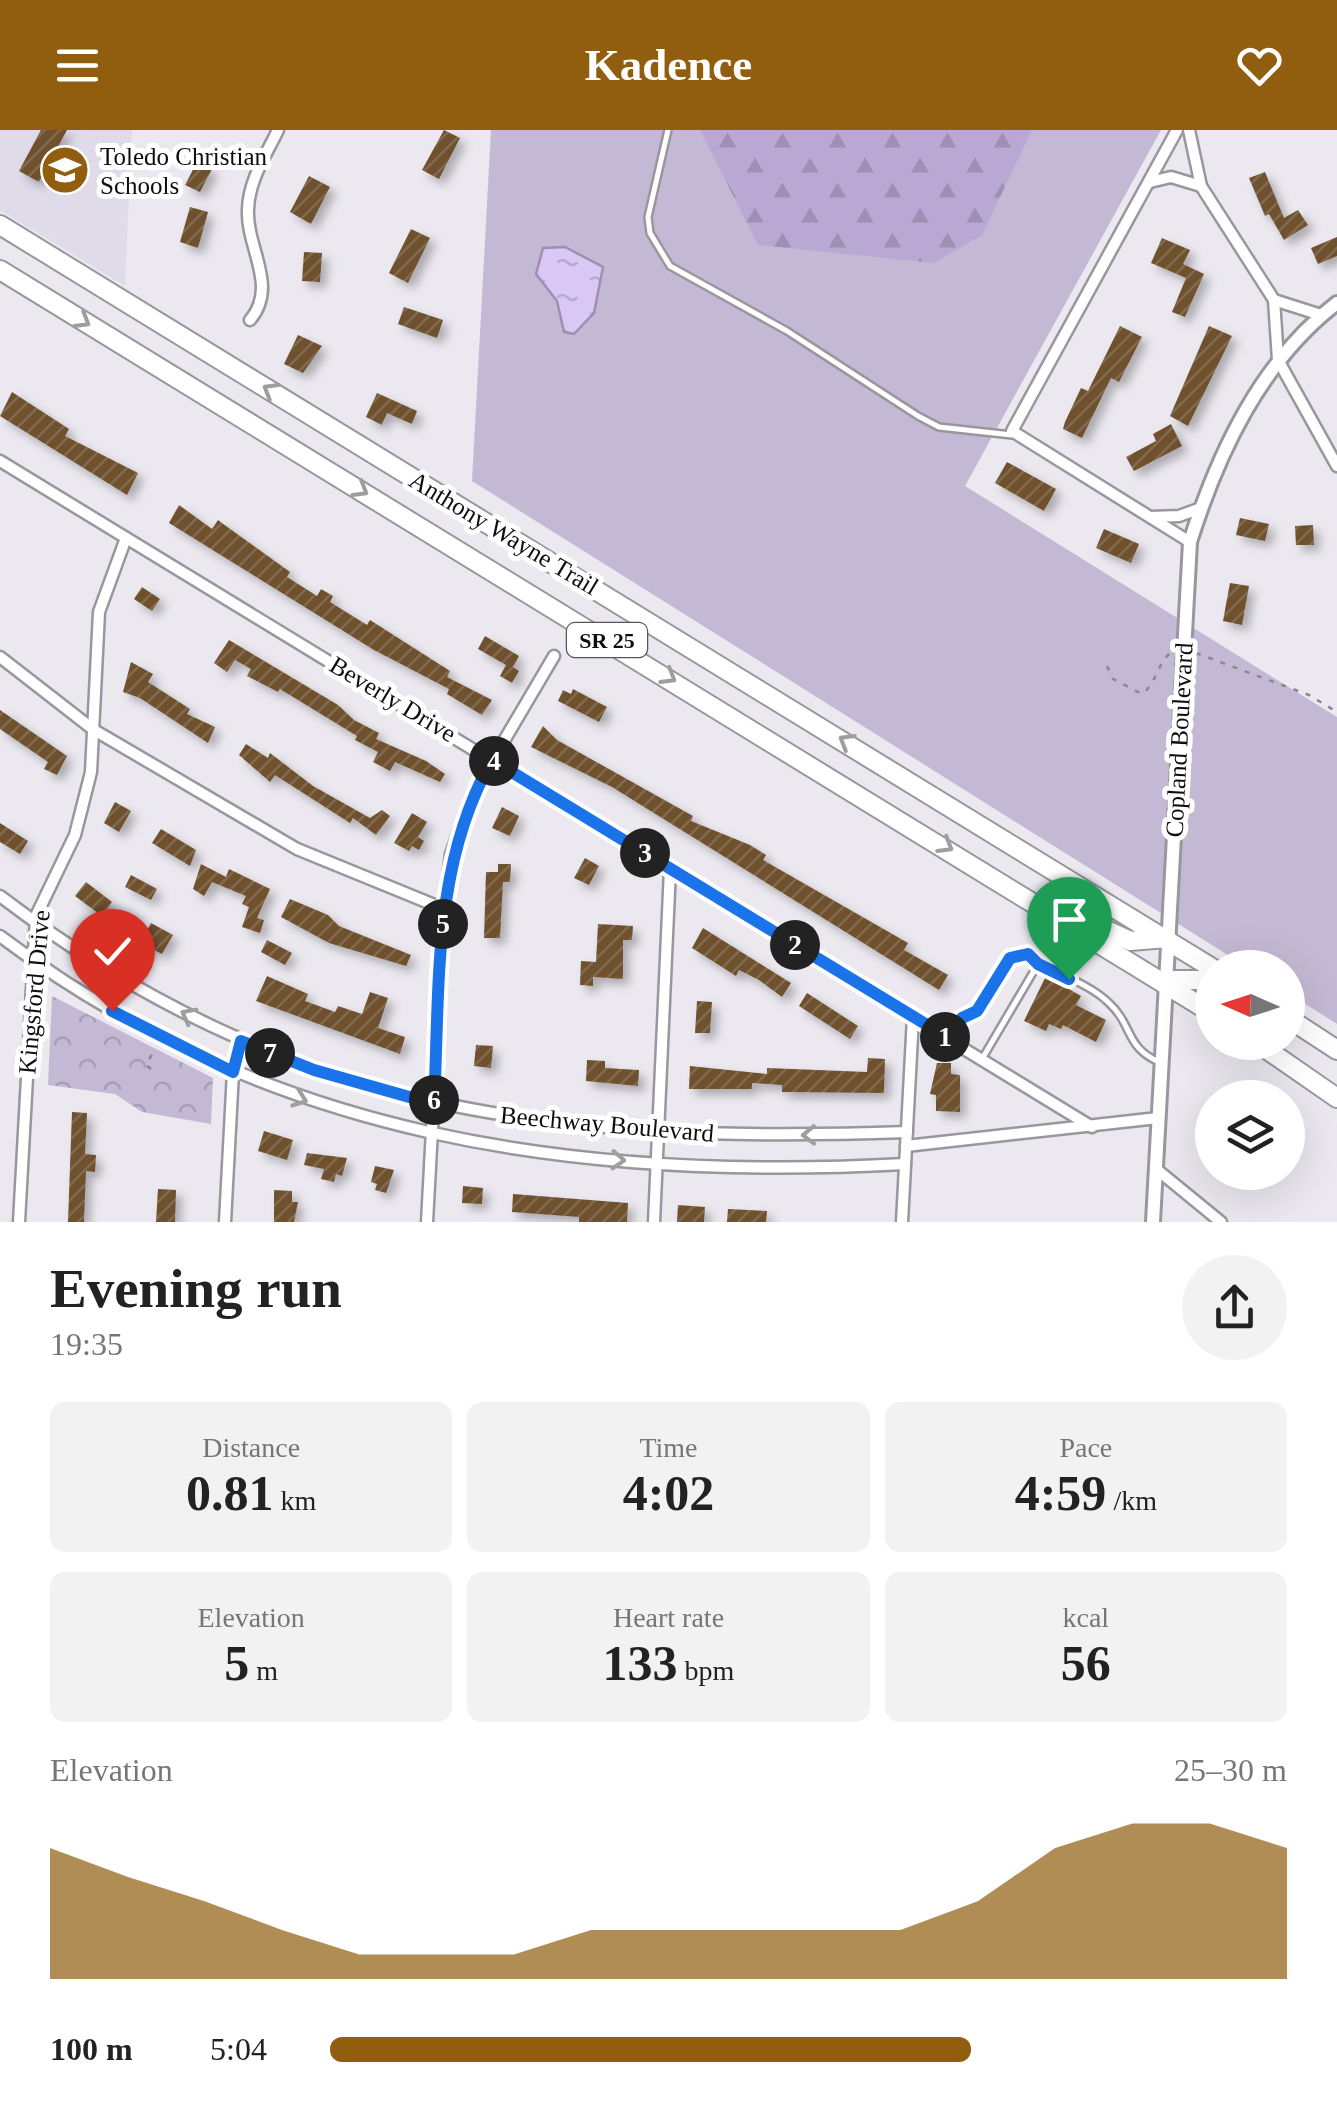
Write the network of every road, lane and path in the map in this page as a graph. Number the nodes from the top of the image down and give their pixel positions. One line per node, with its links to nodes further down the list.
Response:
1 (278, 130): 12 (street)
2 (668, 130): 14 (lane)
3 (1177, 130): 5 (street)
4 (1189, 130): 6 (street)
5 (1148, 182): 6 (street); 14 (street)
6 (1200, 186): 9 (street)
7 (0, 225): 34 (highway, Anthony Wayne Trail / SR 25, one-way to 7)
8 (0, 270): 29 (highway, Anthony Wayne Trail / SR 25, one-way to 29)
9 (1274, 300): 11 (street); 13 (street)
10 (1337, 303): 11 (street, Copland Boulevard)
11 (1321, 315): 13 (street, Copland Boulevard)
12 (250, 320)
13 (1278, 360): 16 (street); 17 (street, Copland Boulevard)
14 (1015, 433): 18 (street)
15 (0, 461): 19 (street, Beverly Drive)
16 (1337, 466)
17 (1201, 508): 18 (street); 20 (street, Copland Boulevard)
18 (1150, 517): 20 (street)
19 (126, 538): 26 (street, Kingsford Drive); 27 (street, Beverly Drive)
20 (1190, 542): 21 (street, Copland Boulevard)
21 (1184, 650): 24 (path); 25 (path); 34 (street, Copland Boulevard)
22 (554, 656): 27 (street)
23 (0, 657): 26 (street)
24 (1108, 666)
25 (1337, 712)
26 (94, 730): 31 (street); 32 (street, Kingsford Drive)
27 (492, 760): 28 (street, Beverly Drive); 31 (street)
28 (670, 869): 41 (street, Beverly Drive); 57 (street)
29 (997, 878): 34 (highway); 38 (highway, Anthony Wayne Trail / SR 25)
30 (0, 896): 32 (street, Beechway Boulevard)
31 (444, 909): 54 (street)
32 (35, 922): 36 (street, Kingsford Drive); 45 (street, Beechway Boulevard, one-way to 32)
33 (0, 936): 36 (street, Beechway Boulevard)
34 (1168, 938): 35 (highway, Anthony Wayne Trail / SR 25); 38 (street, Copland Boulevard)
35 (1195, 956)
36 (32, 959): 52 (street, Beechway Boulevard); 64 (street, Kingsford Drive)
37 (1038, 964): 44 (lane); 48 (lane); 50 (lane)
38 (1165, 980): 39 (highway); 40 (highway, Anthony Wayne Trail / SR 25); 50 (street, Copland Boulevard)
39 (1195, 980)
40 (1195, 1001)
41 (913, 1017): 44 (street, Beverly Drive); 58 (street)
42 (1305, 1030): 47 (highway)
43 (1305, 1037): 47 (highway)
44 (950, 1039): 48 (street, Beverly Drive)
45 (241, 1041): 52 (street); 54 (street, Beechway Boulevard)
46 (155, 1049): 51 (path)
47 (1337, 1053)
48 (982, 1060): 56 (street, Beverly Drive)
49 (1282, 1060): 53 (highway)
50 (1161, 1063): 55 (street, Copland Boulevard)
51 (151, 1070)
52 (233, 1072): 59 (street, Beechway Boulevard, one-way to 59); 65 (street)
53 (1337, 1098)
54 (434, 1104): 57 (street, Beechway Boulevard); 59 (street)
55 (1158, 1118): 56 (street); 63 (street, Copland Boulevard)
56 (1092, 1126): 60 (street)
57 (658, 1130): 58 (street, Beechway Boulevard, one-way to 57); 61 (street)
58 (907, 1132): 60 (street)
59 (432, 1136): 61 (street, Beechway Boulevard, one-way to 61); 66 (street)
60 (906, 1146): 62 (street)
61 (657, 1162): 62 (street, Beechway Boulevard); 67 (street)
62 (905, 1164): 68 (street)
63 (1156, 1168): 69 (street, Copland Boulevard); 70 (street)
64 (20, 1222)
65 (225, 1222)
66 (427, 1222)
67 (654, 1222)
68 (902, 1222)
69 (1153, 1222)
70 (1221, 1222)

